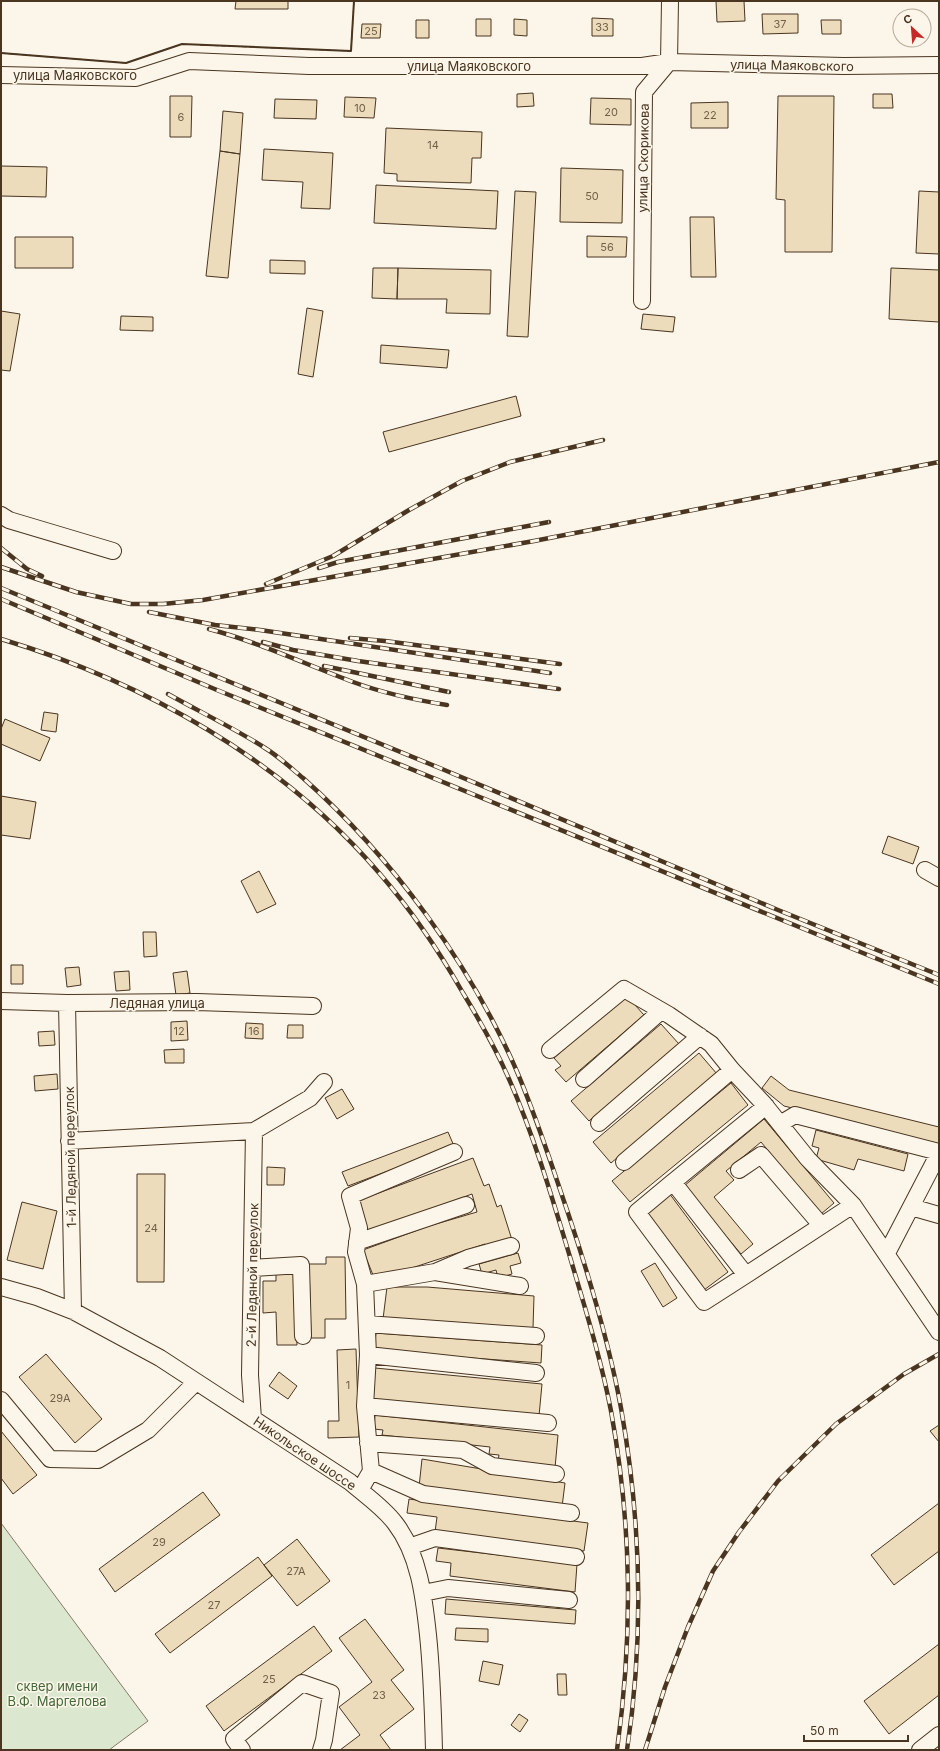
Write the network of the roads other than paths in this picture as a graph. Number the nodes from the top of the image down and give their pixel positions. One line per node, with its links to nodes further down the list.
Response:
1 (670, 1): 2 (street)
2 (670, 62): 3 (street, улица Маяковского); 4 (street, улица Маяковского); 5 (street, улица Скорикова)
3 (939, 65)
4 (1, 75)
5 (642, 301)
6 (1, 515): 7 (street)
7 (112, 551)
8 (925, 870): 9 (street)
9 (939, 878)
10 (1, 1002): 11 (street, Ледяная улица)
11 (68, 1003): 12 (street, Ледяная улица); 23 (street, 1-й Ледяной переулок)
12 (313, 1006)
13 (660, 1011): 14 (street); 15 (street); 17 (street)
14 (700, 1036): 16 (street); 20 (street)
15 (550, 1050)
16 (732, 1070): 19 (street); 26 (street)
17 (584, 1078)
18 (324, 1082): 22 (street)
19 (766, 1106): 21 (street); 28 (street)
20 (599, 1123)
21 (780, 1124): 25 (street); 30 (street)
22 (254, 1131): 23 (street); 37 (street, 2-й Ледяной переулок)
23 (69, 1141): 43 (street, 1-й Ледяной переулок)
24 (454, 1152): 34 (street)
25 (939, 1153): 31 (street)
26 (624, 1162)
27 (739, 1170): 33 (street)
28 (673, 1182): 39 (street); 39 (street)
29 (466, 1205): 34 (street)
30 (853, 1205): 33 (street); 36 (street)
31 (911, 1207): 32 (street); 36 (street)
32 (939, 1215)
33 (821, 1226): 39 (street)
34 (357, 1242): 40 (street)
35 (512, 1246): 38 (street)
36 (886, 1253): 45 (street)
37 (252, 1268): 46 (street); 53 (street, 2-й Ледяной переулок)
38 (435, 1272): 40 (street); 41 (street)
39 (746, 1275)
40 (366, 1284): 44 (street)
41 (520, 1286)
42 (1, 1287): 43 (street, Никольское шоссе)
43 (73, 1311): 50 (street, Никольское шоссе)
44 (367, 1324): 47 (street); 48 (street)
45 (939, 1332)
46 (303, 1336)
47 (536, 1336)
48 (368, 1355): 49 (street); 52 (street)
49 (536, 1373)
50 (196, 1382): 51 (street); 53 (street, Никольское шоссе)
51 (1, 1400)
52 (365, 1406): 54 (street); 55 (street)
53 (253, 1419): 58 (street, Никольское шоссе)
54 (548, 1423)
55 (368, 1443): 56 (street); 57 (street)
56 (371, 1471): 58 (street); 59 (street)
57 (556, 1474)
58 (360, 1490): 60 (street, Никольское шоссе)
59 (571, 1513)
60 (409, 1547): 61 (street); 62 (street, Никольское шоссе)
61 (576, 1557)
62 (423, 1593): 63 (street); 67 (street, Никольское шоссе)
63 (569, 1600)
64 (939, 1735): 68 (street)
65 (242, 1750): 66 (street)
66 (321, 1750)
67 (434, 1750)
68 (920, 1750)

